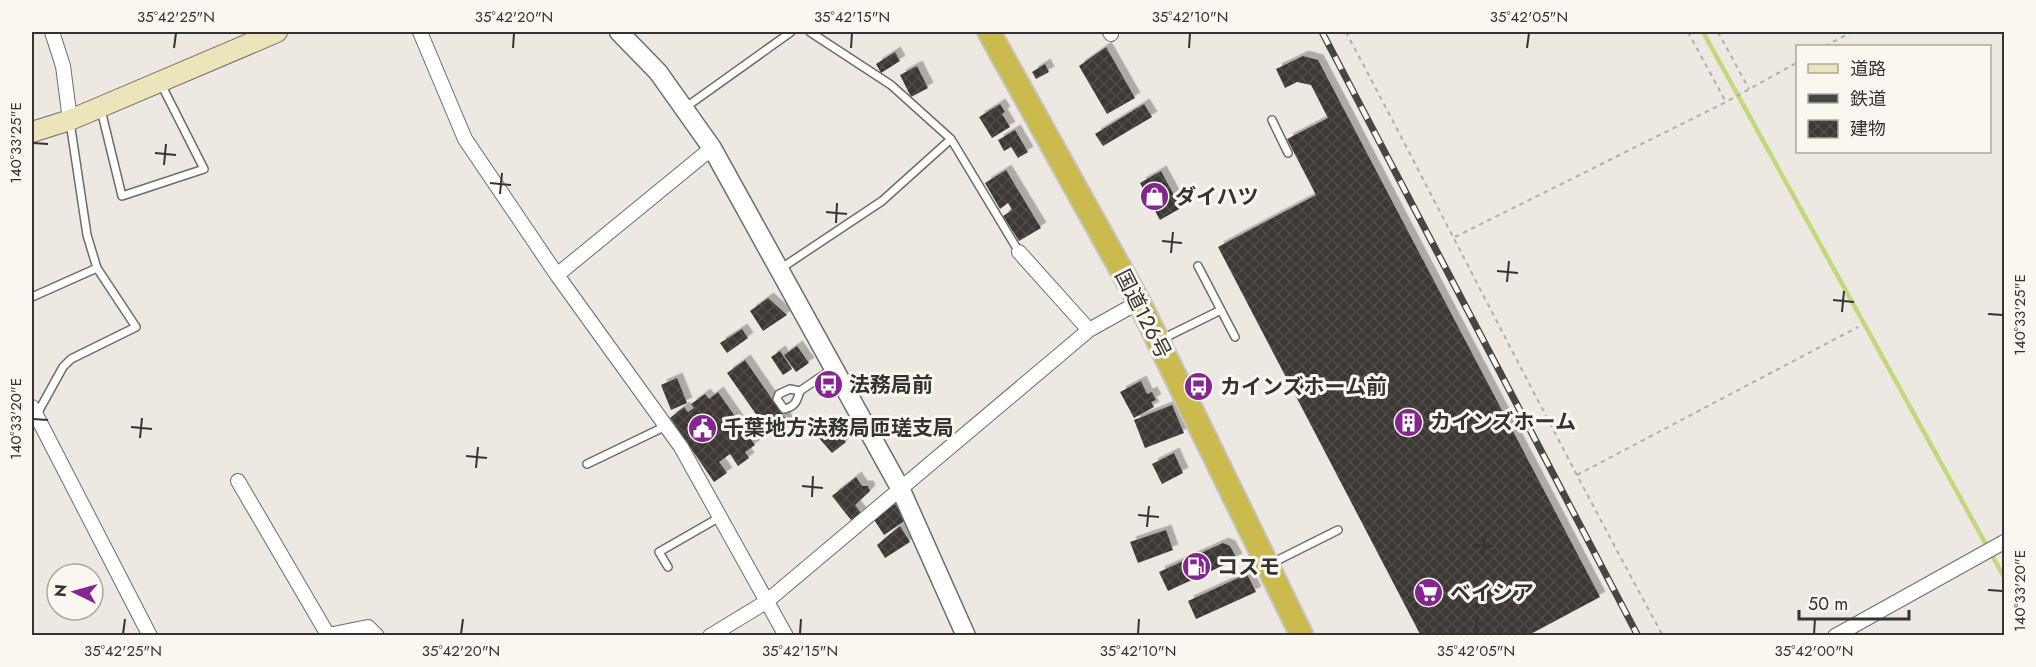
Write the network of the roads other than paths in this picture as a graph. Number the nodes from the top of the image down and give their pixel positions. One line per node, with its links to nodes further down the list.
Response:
1 (52, 32): 11 (street)
2 (277, 32): 8 (main road)
3 (420, 32): 21 (street)
4 (619, 32): 10 (street)
5 (791, 32): 10 (lane)
6 (810, 32): 14 (lane)
7 (989, 32): 23 (highway, 国道126号)
8 (160, 81): 9 (main road); 9 (lane)
9 (100, 107): 11 (main road)
10 (686, 107): 15 (street)
11 (70, 120): 13 (main road); 19 (lane)
12 (1272, 120): 16 (lane)
13 (32, 132)
14 (951, 139): 17 (lane); 20 (lane)
15 (712, 148): 20 (street); 21 (street)
16 (1288, 153)
17 (1020, 252): 25 (street)
18 (1198, 266): 24 (lane)
19 (97, 268): 22 (lane); 30 (lane)
20 (780, 268): 28 (street)
21 (557, 275): 31 (street)
22 (32, 297)
23 (1139, 302): 25 (street); 27 (highway, 国道126号)
24 (1221, 310): 26 (lane); 27 (lane)
25 (1089, 330): 34 (street)
26 (1235, 337)
27 (1158, 341): 38 (highway, 国道126号)
28 (834, 367): 29 (lane); 34 (street)
29 (800, 391)
30 (33, 411): 41 (street)
31 (666, 426): 32 (lane); 35 (street)
32 (587, 464)
33 (237, 481): 42 (street)
34 (900, 488): 40 (street); 45 (street)
35 (721, 516): 39 (lane); 40 (street)
36 (1338, 530): 38 (lane)
37 (2004, 542): 47 (street)
38 (1268, 565): 46 (highway, 国道126号)
39 (668, 567)
40 (766, 602): 43 (street); 44 (street)
41 (150, 636)
42 (377, 636)
43 (710, 636)
44 (786, 636)
45 (966, 636)
46 (1302, 636)
47 (1835, 636)

